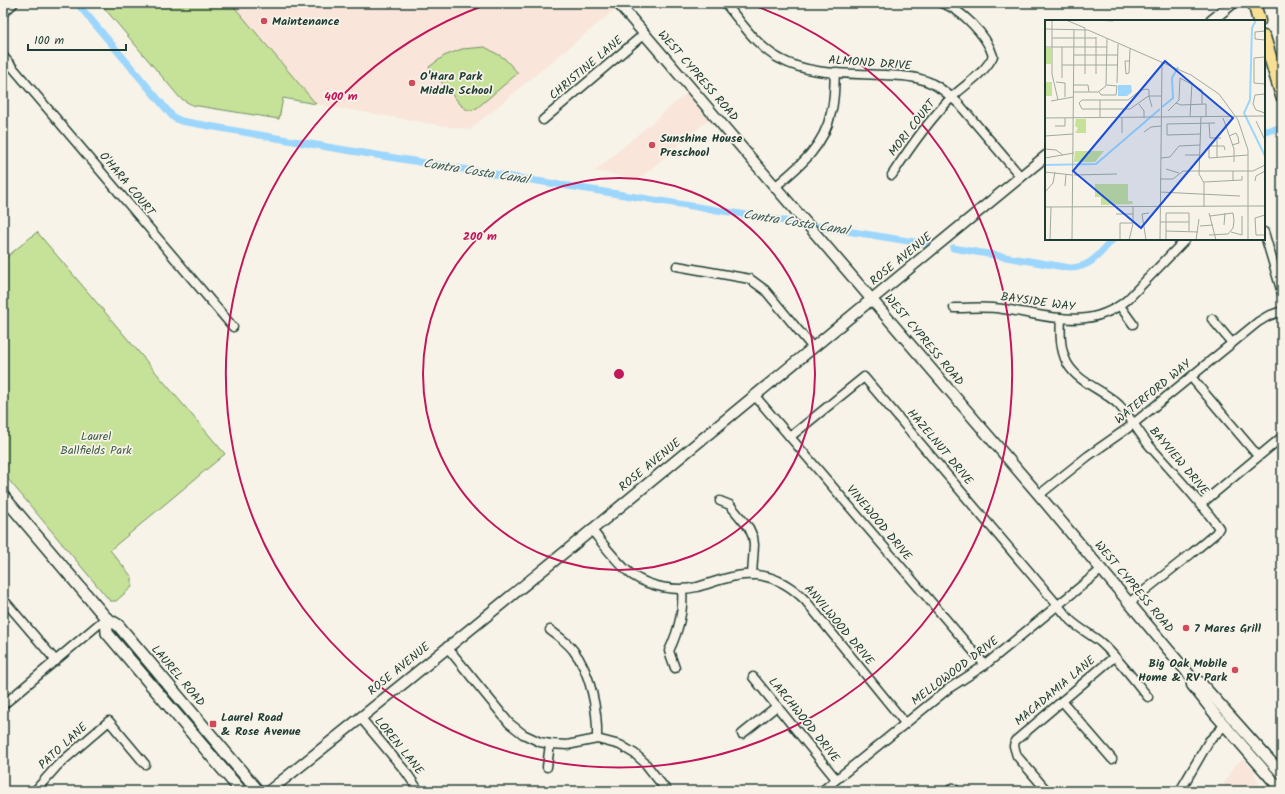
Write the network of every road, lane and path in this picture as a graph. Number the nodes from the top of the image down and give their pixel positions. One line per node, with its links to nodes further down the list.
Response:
1 (12, 3): 7 (main road)
2 (618, 3): 10 (street, WEST CYPRESS ROAD)
3 (725, 3): 13 (street, ALMOND DRIVE)
4 (940, 3): 15 (street, MORI COURT)
5 (1233, 3): 8 (street)
6 (1254, 3): 9 (main road)
7 (3, 11)
8 (1212, 20)
9 (1259, 20)
10 (644, 34): 16 (street, CHRISTINE LANE); 20 (street, WEST CYPRESS ROAD)
11 (1265, 40): 14 (main road)
12 (3, 56): 32 (street, O'HARA COURT)
13 (835, 72): 15 (street, ALMOND DRIVE); 20 (street)
14 (1282, 96)
15 (952, 97): 18 (street, MORI COURT); 19 (street, ALMOND DRIVE)
16 (543, 120)
17 (1045, 157): 19 (street, ROSE AVENUE)
18 (892, 175)
19 (1021, 176): 25 (street, ROSE AVENUE)
20 (776, 186): 25 (street, WEST CYPRESS ROAD)
21 (1265, 235): 24 (street)
22 (1185, 240): 26 (street, BAYSIDE WAY)
23 (677, 266): 34 (street)
24 (1282, 293)
25 (872, 300): 34 (street, ROSE AVENUE); 41 (street, WEST CYPRESS ROAD)
26 (1120, 306): 29 (street, BAYSIDE WAY); 31 (street)
27 (954, 308): 29 (street, BAYSIDE WAY)
28 (1282, 311): 33 (street, WATERFORD WAY)
29 (1061, 318): 37 (street, BAYVIEW DRIVE)
30 (1212, 319): 33 (street)
31 (1133, 324)
32 (233, 327)
33 (1232, 343): 35 (street, WATERFORD WAY)
34 (813, 348): 36 (street, ROSE AVENUE)
35 (1191, 377): 37 (street, WATERFORD WAY); 40 (street)
36 (755, 396): 38 (street, VINEWOOD DRIVE); 45 (street, ROSE AVENUE)
37 (1133, 424): 41 (street, WATERFORD WAY); 44 (street, BAYVIEW DRIVE)
38 (790, 437): 51 (street, HAZELNUT DRIVE); 57 (street, VINEWOOD DRIVE)
39 (1282, 437): 40 (street)
40 (1258, 456): 44 (street)
41 (1040, 495): 46 (street, WEST CYPRESS ROAD)
42 (3, 496): 52 (main road, LAUREL ROAD)
43 (720, 502): 47 (street)
44 (1200, 505): 50 (street, BAYVIEW DRIVE)
45 (591, 529): 48 (street, ANVILWOOD DRIVE); 54 (street, ROSE AVENUE)
46 (1102, 569): 50 (street, WEST CYPRESS ROAD); 51 (street, MELLOWOOD DRIVE)
47 (752, 575): 48 (street, ANVILWOOD DRIVE); 66 (street, ANVILWOOD DRIVE)
48 (682, 589): 58 (street)
49 (3, 599): 56 (street)
50 (1129, 603): 60 (street, WEST CYPRESS ROAD)
51 (1058, 605): 55 (street); 57 (street, MELLOWOOD DRIVE)
52 (106, 618): 56 (street); 77 (main road, LAUREL ROAD); 78 (main road, LAUREL ROAD)
53 (550, 630): 69 (street)
54 (447, 648): 65 (street, ROSE AVENUE); 70 (street)
55 (1114, 657): 61 (street); 62 (street, MACADAMIA LANE)
56 (56, 661): 63 (street)
57 (985, 665): 66 (street, MELLOWOOD DRIVE)
58 (675, 668)
59 (753, 677): 64 (street, LARCHWOOD DRIVE)
60 (1192, 678): 67 (street, WEST CYPRESS ROAD); 74 (street, WEST CYPRESS ROAD)
61 (1148, 697)
62 (1062, 701): 71 (street); 85 (street, MACADAMIA LANE)
63 (3, 706)
64 (777, 706): 68 (street); 75 (street, LARCHWOOD DRIVE)
65 (360, 717): 79 (street, ROSE AVENUE); 80 (street, LOREN LANE)
66 (905, 723): 75 (street, MELLOWOOD DRIVE)
67 (1225, 726): 86 (street); 87 (street, WEST CYPRESS ROAD)
68 (742, 734)
69 (597, 739): 70 (street); 81 (street)
70 (550, 744): 73 (street)
71 (1112, 759)
72 (145, 764): 76 (street, PATO LANE)
73 (547, 767)
74 (1282, 774)
75 (836, 779): 82 (street, MELLOWOOD DRIVE)
76 (36, 791)
77 (242, 791)
78 (258, 791)
79 (269, 791)
80 (419, 791)
81 (667, 791)
82 (822, 791)
83 (949, 791): 84 (street)
84 (956, 791)
85 (1047, 791)
86 (1180, 791)
87 (1282, 791)

